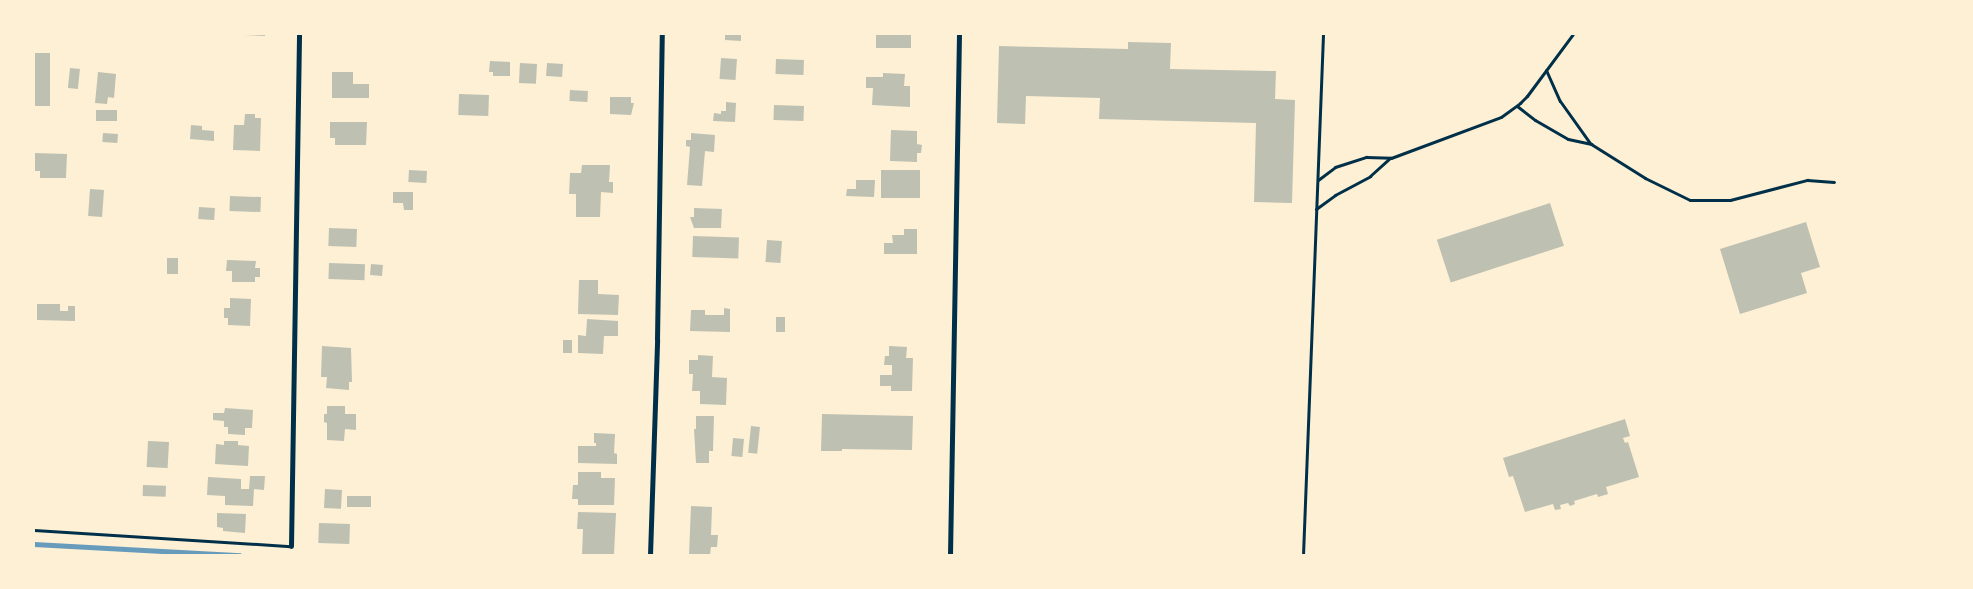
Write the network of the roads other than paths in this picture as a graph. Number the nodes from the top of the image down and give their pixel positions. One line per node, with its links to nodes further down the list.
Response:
1 (299, 34): 14 (street)
2 (662, 34): 15 (street)
3 (959, 34): 16 (street)
4 (1323, 34): 10 (lane)
5 (1573, 34): 6 (lane)
6 (1546, 70): 7 (lane); 8 (lane)
7 (1517, 106): 8 (lane); 9 (lane)
8 (1591, 144): 11 (lane)
9 (1391, 158): 10 (lane); 12 (lane)
10 (1317, 180): 12 (lane)
11 (1834, 182)
12 (1316, 209): 17 (lane)
13 (34, 530): 14 (lane)
14 (291, 546)
15 (650, 555)
16 (950, 555)
17 (1303, 555)

